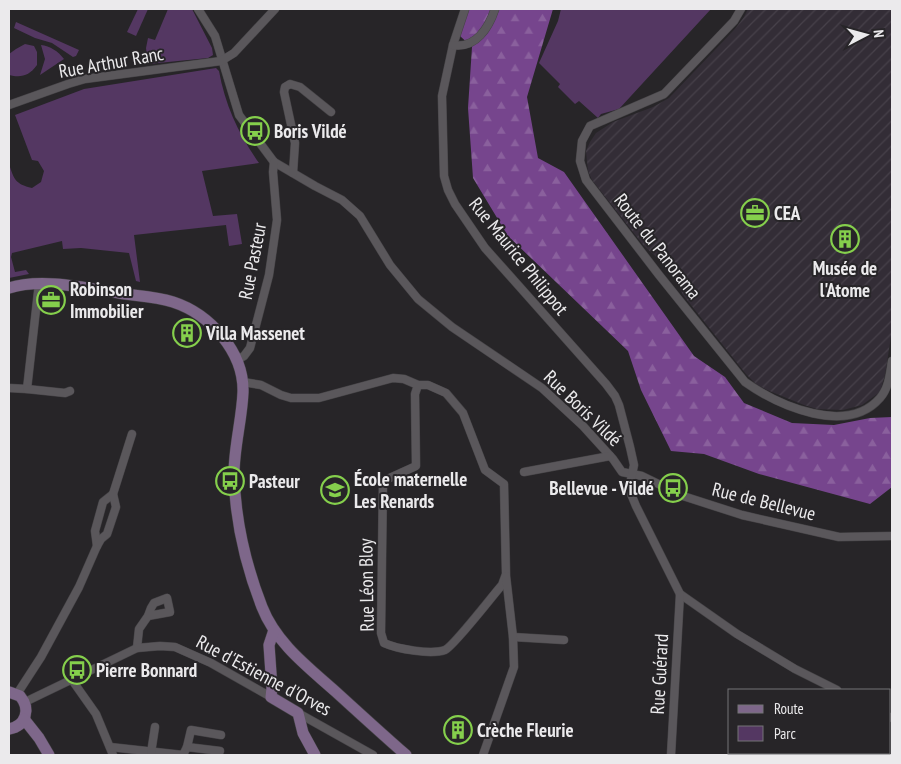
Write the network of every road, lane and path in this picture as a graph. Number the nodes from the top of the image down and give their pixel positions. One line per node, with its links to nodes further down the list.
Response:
1 (198, 9): 7 (street)
2 (275, 9): 7 (street)
3 (465, 9): 6 (street, Rue Maurice Philippot)
4 (495, 9): 6 (street)
5 (741, 9): 15 (street, Route du Panorama)
6 (453, 46): 24 (street, Rue Maurice Philippot)
7 (221, 61): 8 (street, Rue Arthur Ranc); 10 (street)
8 (9, 105)
9 (331, 112): 11 (street)
10 (274, 162): 11 (street, Rue Boris Vildé); 14 (street, Rue Pasteur)
11 (293, 173): 22 (street, Rue Boris Vildé)
12 (39, 283): 13 (main road); 14 (main road); 19 (street)
13 (9, 288)
14 (237, 360): 16 (main road)
15 (892, 361)
16 (243, 382): 17 (street); 31 (main road)
17 (418, 385): 28 (street); 28 (street, Rue Léon Bloy)
18 (9, 388): 19 (street)
19 (27, 389): 20 (street)
20 (70, 391)
21 (132, 434): 25 (street)
22 (610, 456): 23 (street); 24 (street, Rue Boris Vildé)
23 (524, 472)
24 (632, 475): 26 (street, Rue de Bellevue); 29 (street)
25 (113, 494): 27 (street); 27 (street)
26 (892, 536)
27 (97, 546): 37 (street)
28 (506, 574): 32 (street)
29 (680, 594): 36 (street); 54 (street, Rue Guérard)
30 (148, 616): 34 (street)
31 (274, 630): 38 (main road); 52 (main road)
32 (513, 637): 33 (street); 53 (street)
33 (564, 640)
34 (137, 648): 35 (street, Rue d'Estienne d'Orves); 38 (street, Rue d'Estienne d'Orves)
35 (72, 680): 37 (street, Rue d'Estienne d'Orves); 44 (street)
36 (835, 689)
37 (17, 696): 40 (main road)
38 (271, 697): 39 (main road, Rue d'Estienne d'Orves)
39 (298, 713): 50 (main road); 51 (street, Rue d'Estienne d'Orves)
40 (24, 719): 42 (main road); 48 (main road)
41 (155, 727): 47 (street)
42 (9, 729)
43 (221, 735): 45 (street)
44 (110, 747): 47 (street); 49 (street)
45 (187, 747): 46 (street); 47 (street)
46 (220, 751)
47 (151, 752)
48 (49, 755)
49 (113, 755)
50 (315, 755)
51 (373, 755)
52 (406, 755)
53 (483, 755)
54 (671, 755)

